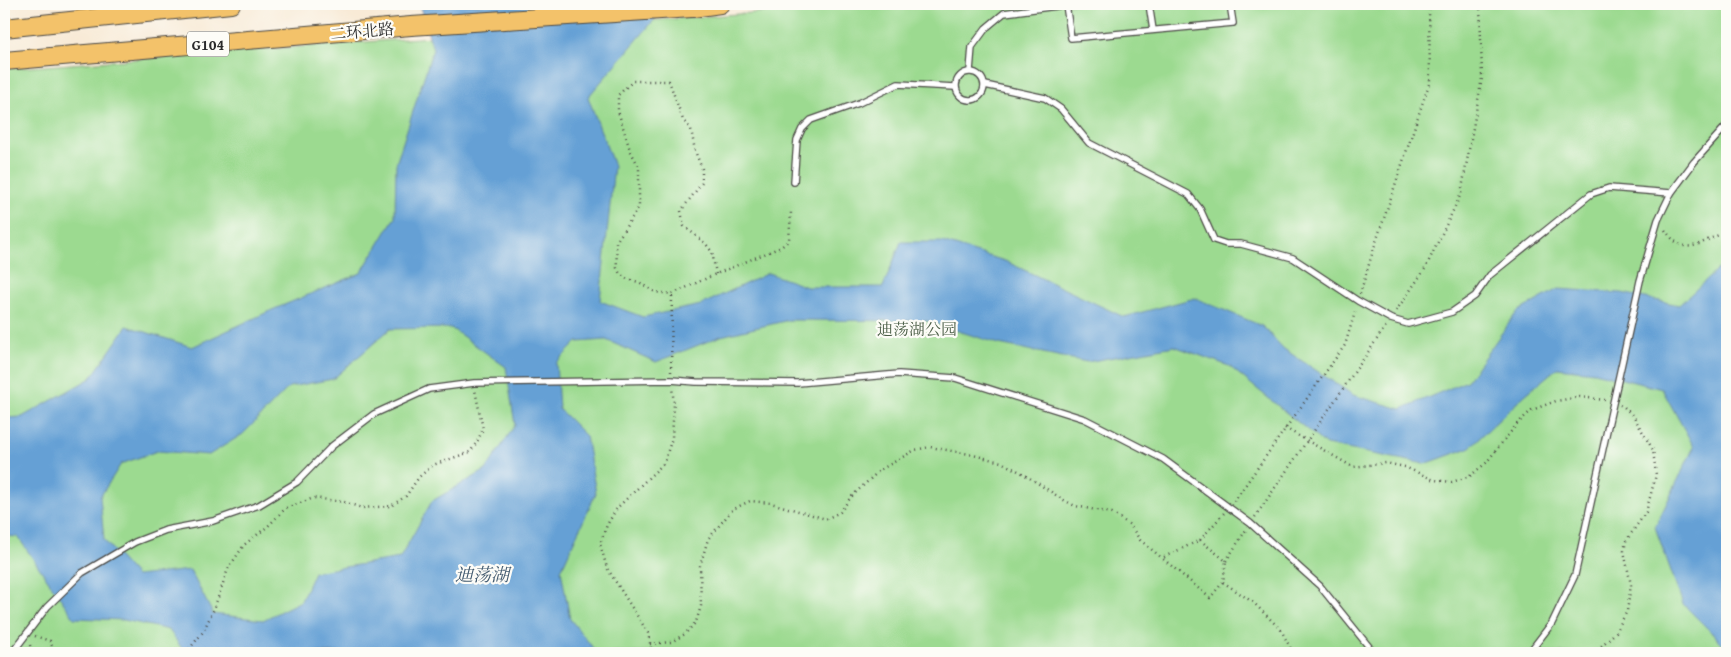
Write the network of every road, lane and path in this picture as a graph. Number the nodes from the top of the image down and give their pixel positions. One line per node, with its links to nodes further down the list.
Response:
1 (231, 4): 8 (highway, G104)
2 (720, 4): 10 (highway, 二环北路 / G104)
3 (1069, 4): 9 (lane); 11 (lane)
4 (1149, 4): 9 (lane)
5 (1230, 4): 9 (lane)
6 (1429, 4): 22 (path)
7 (1480, 4): 23 (path)
8 (4, 28)
9 (1153, 30)
10 (4, 61)
11 (970, 71): 12 (lane); 13 (lane)
12 (985, 85): 13 (lane); 22 (lane)
13 (955, 87): 15 (lane)
14 (1727, 125): 16 (lane)
15 (794, 182)
16 (1671, 193): 18 (lane); 23 (lane)
17 (791, 212): 20 (path)
18 (1658, 220): 19 (path); 26 (lane)
19 (1727, 232)
20 (716, 274): 21 (path); 21 (path)
21 (672, 294): 24 (path)
22 (1358, 301): 23 (lane); 27 (path)
23 (1391, 319): 28 (path)
24 (671, 380): 25 (lane); 29 (lane); 36 (path)
25 (474, 383): 35 (lane); 39 (path)
26 (1613, 402): 28 (path); 43 (lane); 44 (path)
27 (1285, 428): 28 (path); 29 (path)
28 (1306, 442): 30 (path)
29 (1229, 507): 30 (lane); 31 (path)
30 (1250, 523): 33 (path); 42 (lane)
31 (1200, 540): 32 (path); 33 (path)
32 (1162, 558): 34 (path); 36 (path)
33 (1226, 561): 34 (path)
34 (1223, 582): 41 (path)
35 (26, 634): 37 (lane); 38 (path)
36 (650, 644): 40 (path)
37 (12, 653)
38 (54, 653)
39 (186, 653)
40 (652, 653)
41 (1293, 653)
42 (1374, 653)
43 (1529, 653)
44 (1594, 653)

